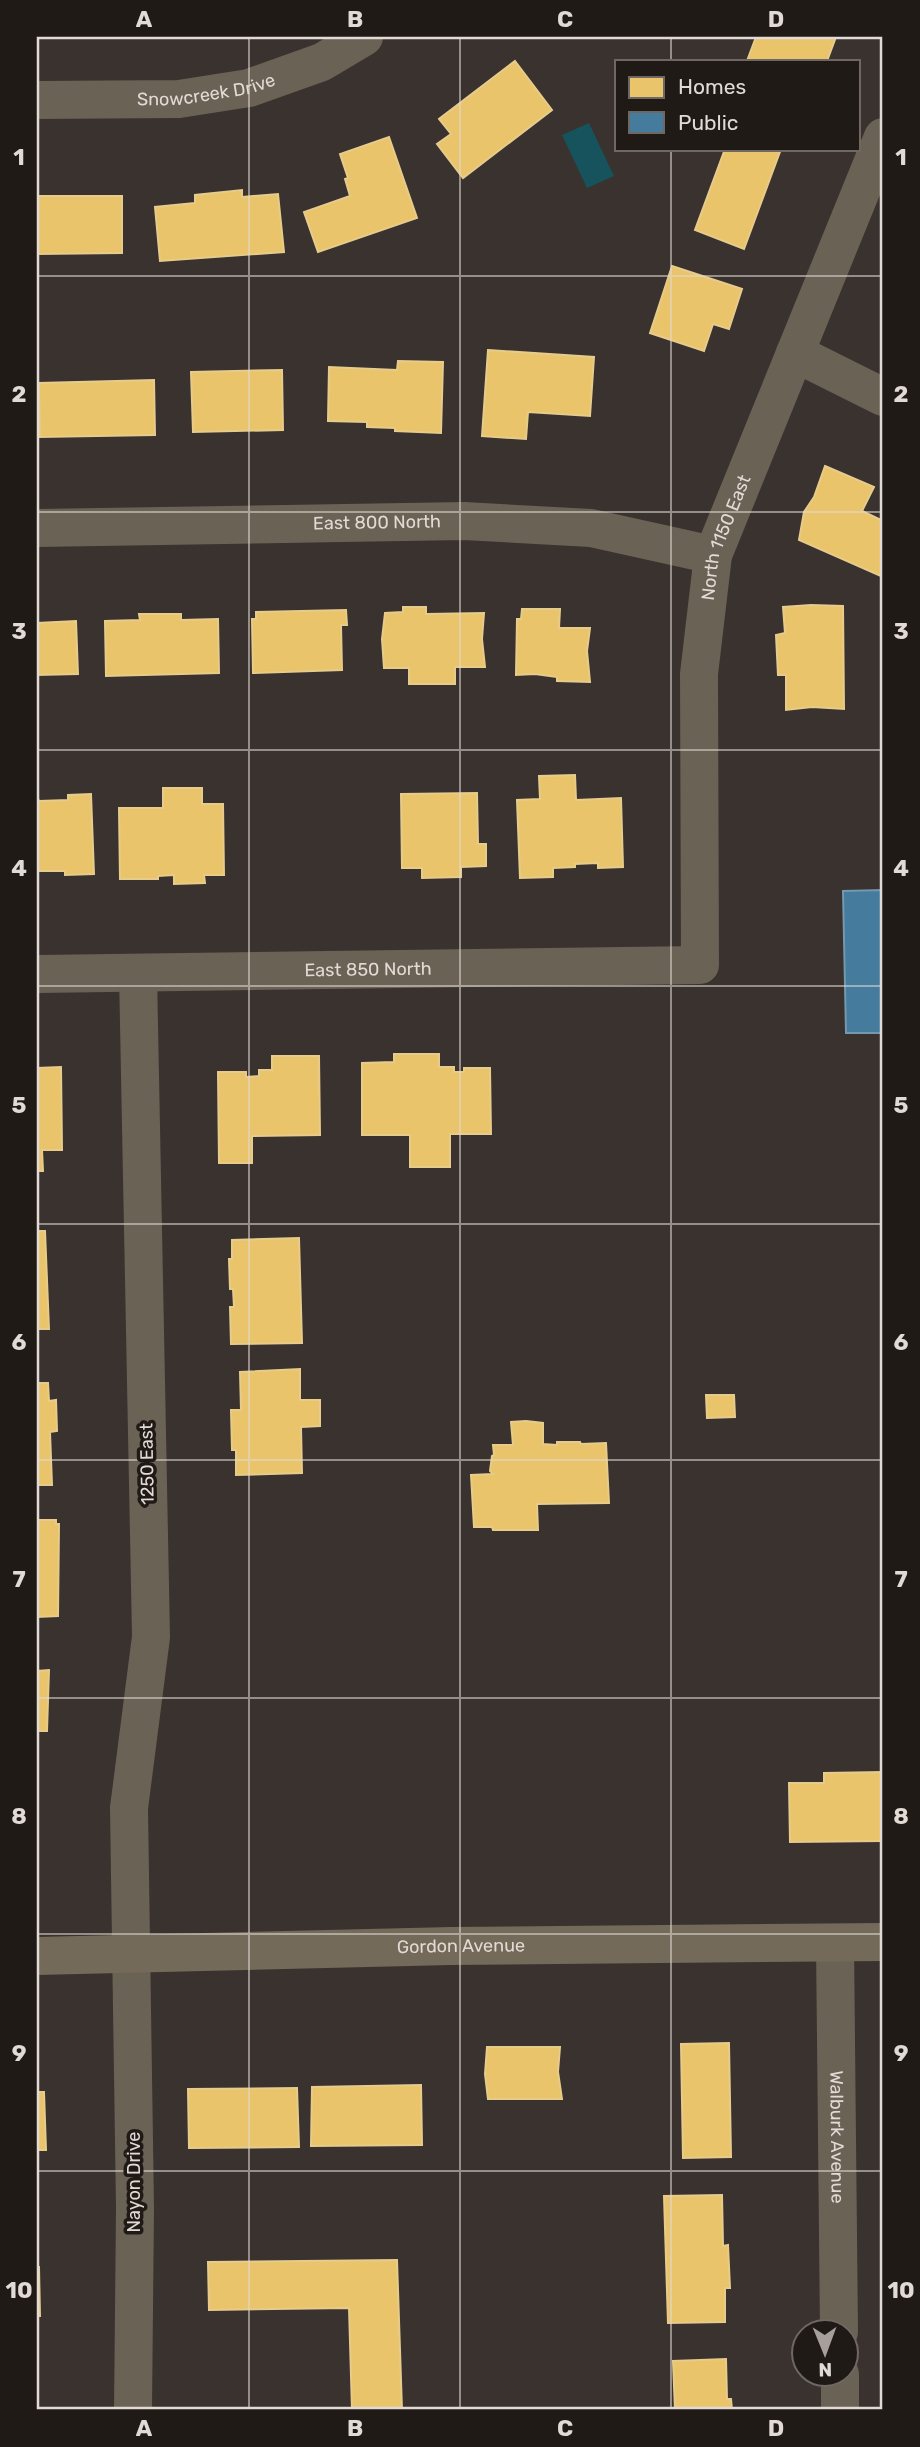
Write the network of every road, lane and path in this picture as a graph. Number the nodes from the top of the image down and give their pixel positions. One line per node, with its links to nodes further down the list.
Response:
1 (364, 37): 2 (street, Snowcreek Drive)
2 (37, 100)
3 (883, 137): 4 (street, North 1150 East)
4 (795, 353): 5 (street); 7 (street, North 1150 East)
5 (883, 397)
6 (37, 528): 7 (street, East 800 North)
7 (713, 555): 8 (street, North 1150 East)
8 (700, 965): 9 (street, East 850 North)
9 (138, 973): 10 (street, East 850 North); 13 (street, 1250 East)
10 (37, 974)
11 (883, 1942): 12 (main road, Gordon Avenue)
12 (835, 1943): 13 (main road, Gordon Avenue); 15 (street, Walburk Avenue)
13 (131, 1954): 14 (main road, Gordon Avenue); 17 (street, Nayon Drive)
14 (37, 1956)
15 (839, 2318)
16 (840, 2388): 18 (street)
17 (133, 2410)
18 (840, 2410)

